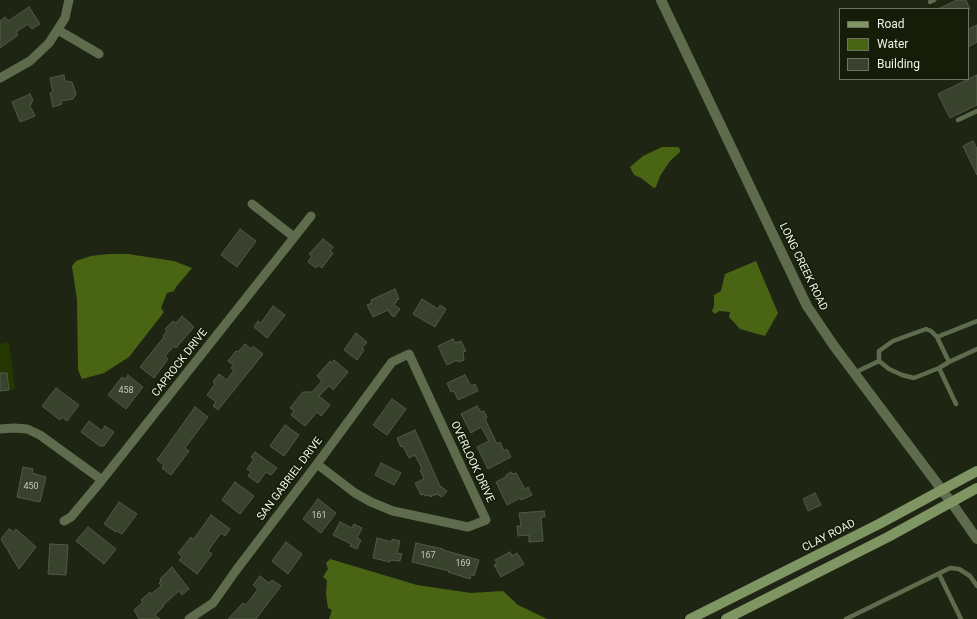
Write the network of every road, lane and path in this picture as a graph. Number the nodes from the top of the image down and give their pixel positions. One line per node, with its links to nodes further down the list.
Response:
1 (69, 0): 3 (street)
2 (661, 0): 18 (street, LONG CREEK ROAD)
3 (58, 30): 4 (street); 5 (street)
4 (99, 54)
5 (0, 78)
6 (977, 111): 7 (lane)
7 (958, 120)
8 (252, 204): 10 (street)
9 (311, 216): 10 (street, CAPROCK DRIVE)
10 (294, 237): 23 (street, CAPROCK DRIVE)
11 (977, 321): 12 (lane)
12 (937, 337): 15 (lane); 16 (lane)
13 (977, 349): 16 (lane)
14 (409, 354): 21 (street, SAN GABRIEL DRIVE); 21 (street, OVERLOOK DRIVE)
15 (878, 361): 17 (lane); 18 (lane)
16 (949, 362): 17 (lane)
17 (939, 368): 19 (lane)
18 (854, 373): 25 (street, LONG CREEK ROAD)
19 (956, 404)
20 (0, 429): 23 (street)
21 (317, 464): 31 (street, SAN GABRIEL DRIVE)
22 (977, 472): 25 (main road, CLAY ROAD)
23 (102, 480): 27 (street, CAPROCK DRIVE)
24 (977, 488): 26 (main road)
25 (942, 490): 26 (street, LONG CREEK ROAD); 32 (main road, CLAY ROAD)
26 (951, 502): 28 (street, LONG CREEK ROAD); 33 (main road)
27 (64, 520)
28 (977, 539)
29 (939, 574): 30 (lane); 34 (lane); 35 (lane)
30 (977, 586)
31 (189, 619)
32 (690, 619)
33 (726, 619)
34 (846, 619)
35 (961, 619)

